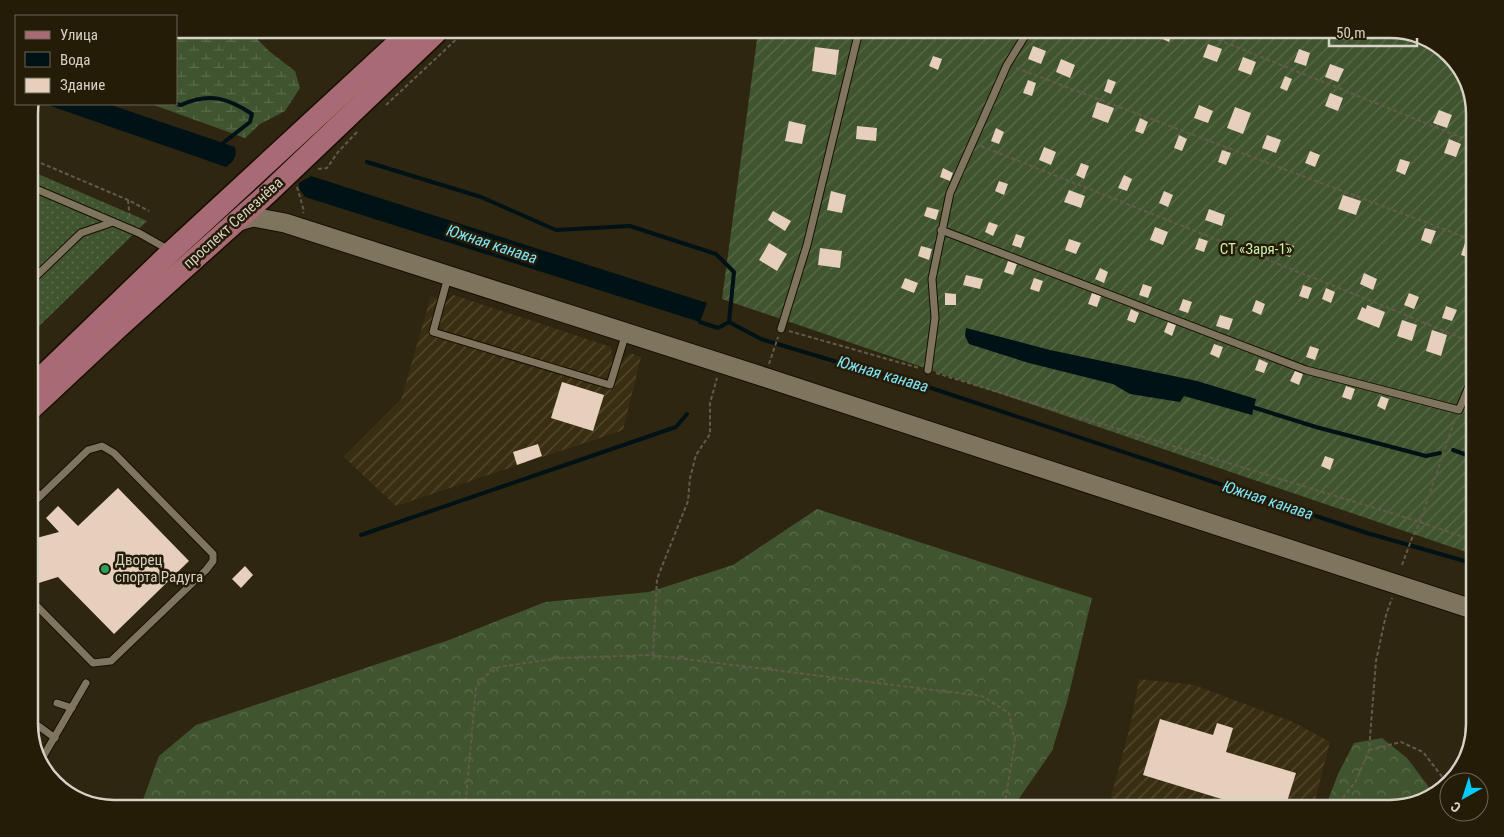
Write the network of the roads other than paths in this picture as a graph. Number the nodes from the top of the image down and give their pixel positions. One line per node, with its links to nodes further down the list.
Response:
1 (403, 38): 11 (main road, проспект Селезнёва)
2 (431, 38): 6 (main road, проспект Селезнёва)
3 (857, 38): 14 (lane)
4 (1023, 38): 10 (lane)
5 (38, 190): 8 (lane)
6 (268, 193): 7 (main road); 9 (main road, проспект Селезнёва)
7 (279, 221): 9 (main road); 13 (main road)
8 (113, 222): 11 (lane); 12 (lane)
9 (236, 222): 19 (main road, проспект Селезнёва)
10 (942, 230): 16 (lane); 18 (lane)
11 (172, 251): 17 (main road, проспект Селезнёва)
12 (38, 274)
13 (448, 275): 15 (main road); 15 (lane)
14 (781, 329)
15 (626, 332): 22 (main road)
16 (928, 370)
17 (38, 380)
18 (1466, 393)
19 (38, 403)
20 (40, 496): 21 (lane)
21 (38, 607)
22 (1466, 607)
23 (86, 683): 25 (lane)
24 (57, 703): 25 (lane)
25 (72, 708): 27 (lane)
26 (38, 726): 27 (lane)
27 (55, 738): 28 (lane)
28 (44, 755)

